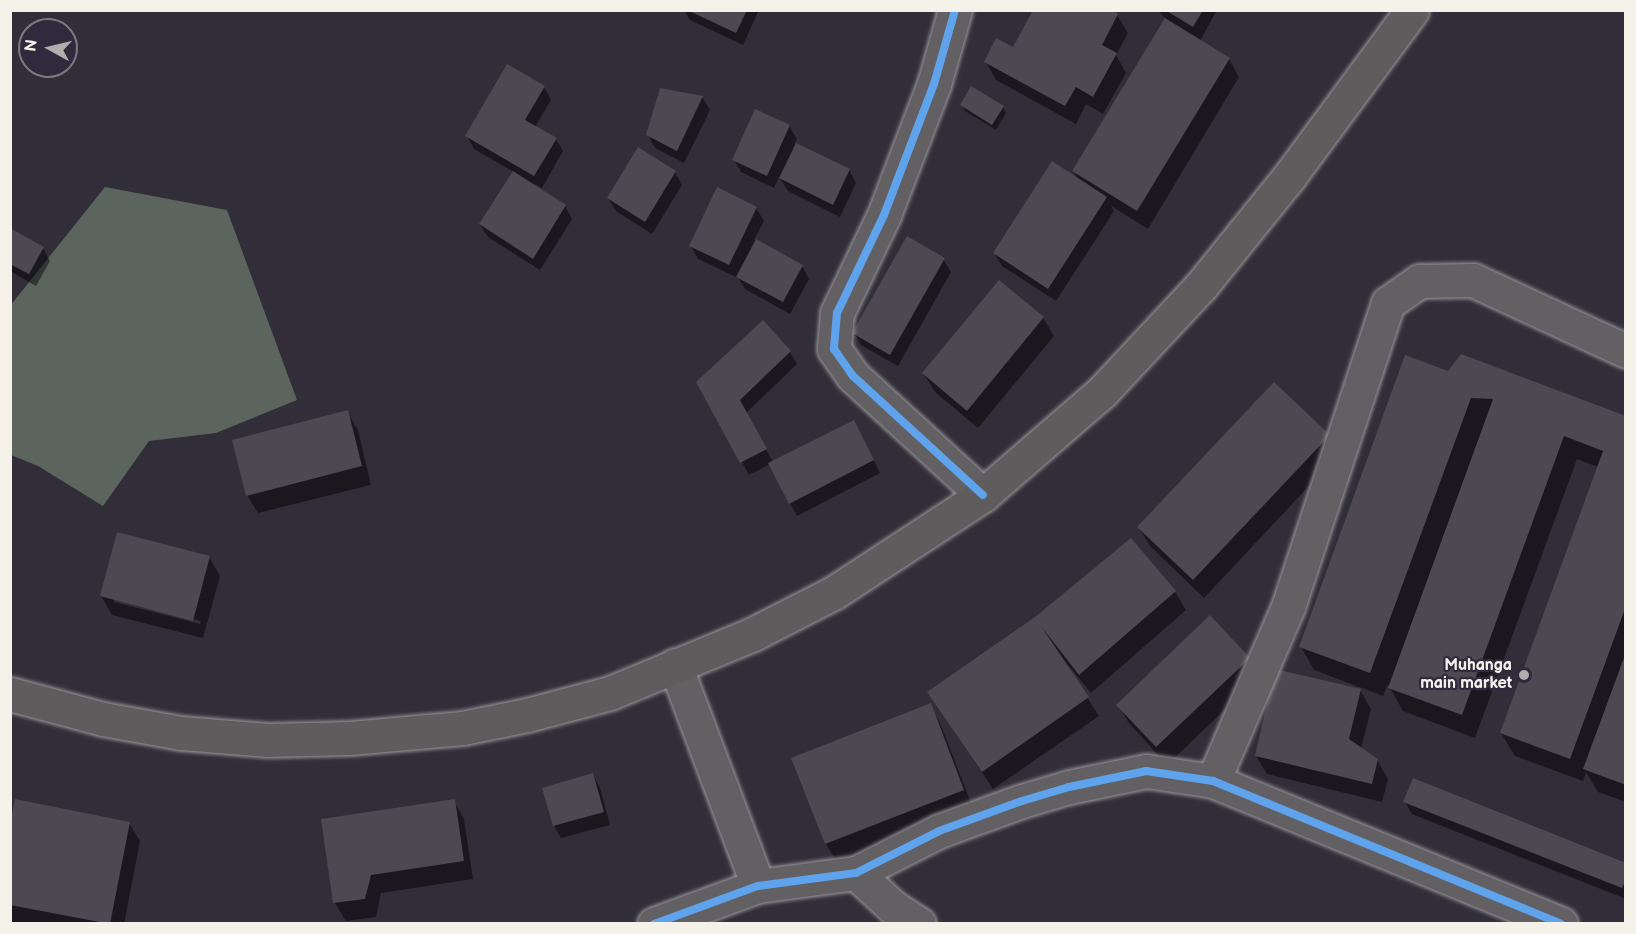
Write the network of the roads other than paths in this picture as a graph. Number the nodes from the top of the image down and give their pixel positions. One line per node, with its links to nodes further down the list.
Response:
1 (955, 10): 4 (street)
2 (1412, 10): 4 (highway)
3 (1626, 351): 7 (street)
4 (983, 495): 5 (highway)
5 (675, 665): 6 (highway); 9 (street)
6 (10, 694)
7 (1213, 781): 8 (street); 12 (street)
8 (856, 873): 9 (street); 11 (street)
9 (758, 886): 10 (street)
10 (654, 924)
11 (919, 924)
12 (1561, 924)

